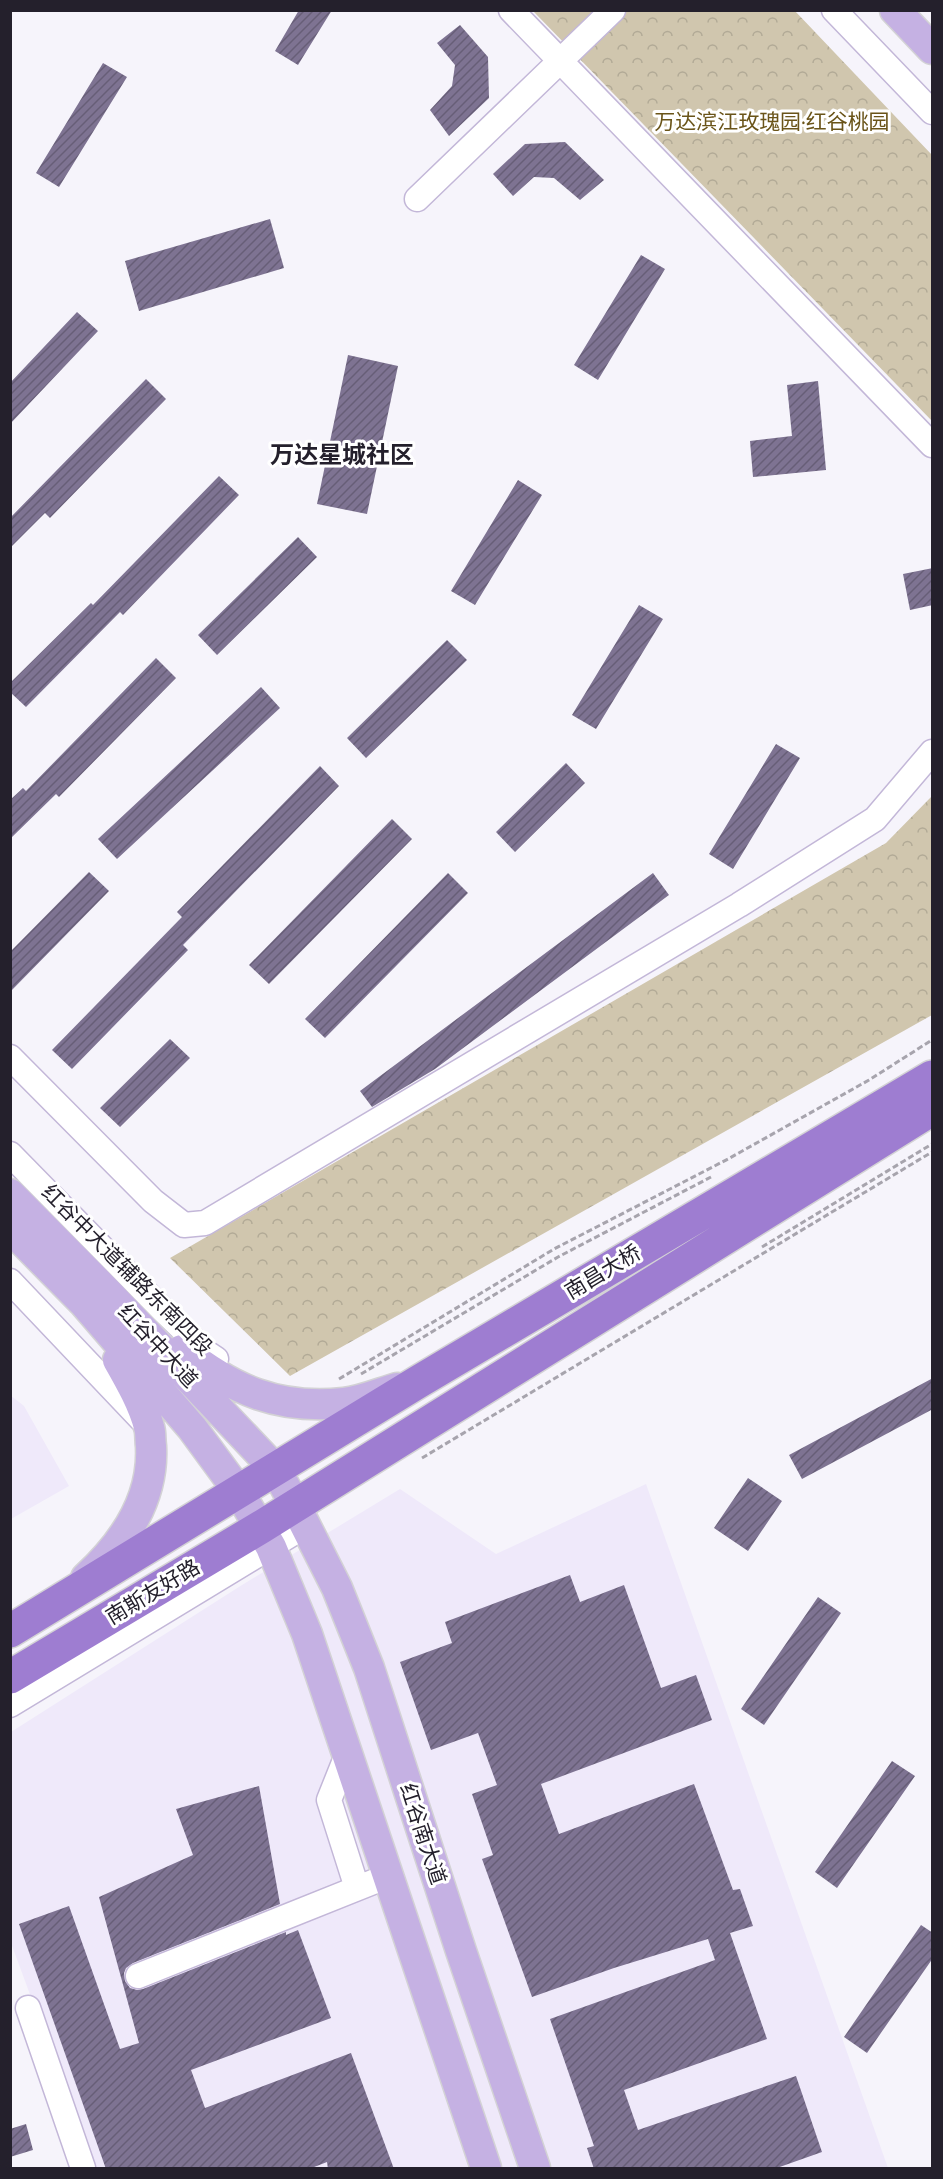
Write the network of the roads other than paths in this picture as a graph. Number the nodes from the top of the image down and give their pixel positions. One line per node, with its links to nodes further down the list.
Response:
1 (511, 10): 6 (street)
2 (612, 10): 6 (street)
3 (834, 10): 7 (street)
4 (895, 10): 5 (main road)
5 (933, 49)
6 (560, 61): 8 (street); 9 (street)
7 (933, 112)
8 (417, 199)
9 (933, 445)
10 (933, 752): 11 (street)
11 (10, 1057)
12 (933, 1077): 13 (highway, 南昌大桥)
13 (917, 1108): 19 (highway, 南昌大桥); 24 (highway, 南昌大桥)
14 (10, 1154): 20 (street, 红谷中大道辅路东南四段)
15 (10, 1194): 18 (main road, 红谷中大道)
16 (10, 1228): 18 (main road, 红谷中大道)
17 (10, 1281): 21 (street)
18 (97, 1299): 20 (main road); 21 (main road); 22 (main road, 红谷中大道); 23 (main road, 红谷中大道)
19 (418, 1382): 20 (main road); 22 (highway, 南昌大桥)
20 (290, 1402)
21 (150, 1428): 26 (main road)
22 (276, 1470): 23 (highway, 南斯友好路); 24 (main road, 红谷中大道)
23 (239, 1492): 25 (main road, 红谷中大道); 26 (highway, 南斯友好路)
24 (300, 1516): 25 (highway, 南斯友好路); 37 (main road, 红谷南大道)
25 (266, 1537): 28 (highway, 南斯友好路); 29 (street); 30 (main road)
26 (59, 1602): 27 (highway, 南斯友好路)
27 (10, 1631)
28 (10, 1677)
29 (10, 1705)
30 (348, 1755): 31 (main road); 32 (street)
31 (388, 1876): 32 (street); 36 (main road)
32 (357, 1888): 33 (street)
33 (138, 1976)
34 (28, 2008): 35 (street)
35 (83, 2169)
36 (486, 2169)
37 (535, 2169)

